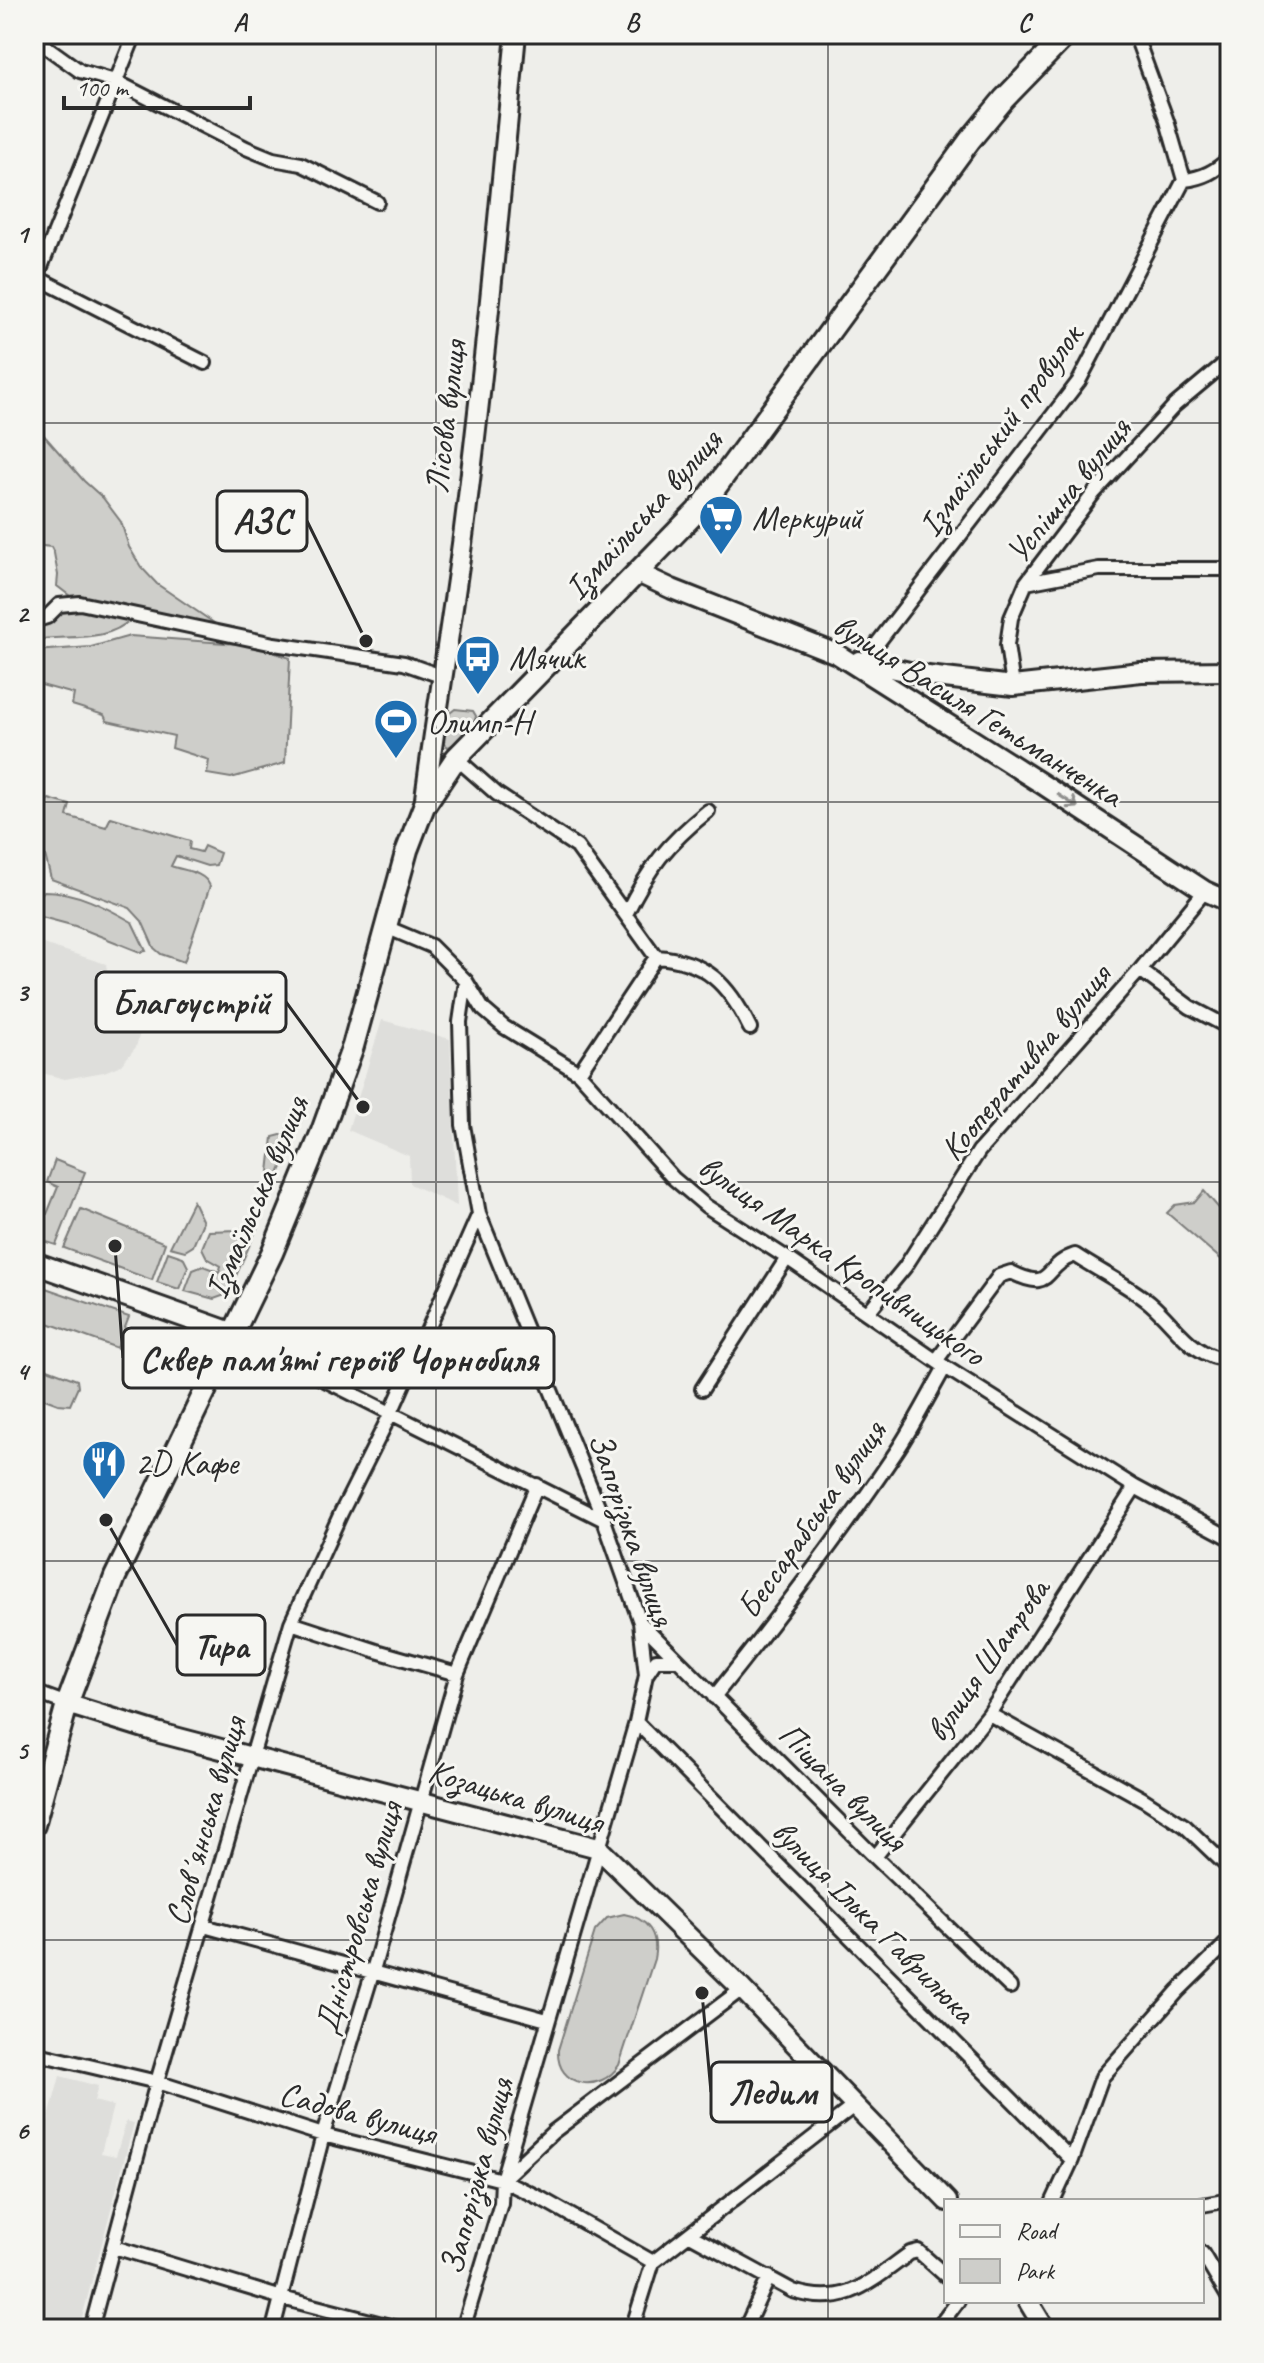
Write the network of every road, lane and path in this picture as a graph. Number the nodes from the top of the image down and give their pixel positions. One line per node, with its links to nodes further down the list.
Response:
1 (135, 34): 6 (street)
2 (516, 34): 20 (street, Лісова вулиця)
3 (1067, 34): 14 (main road, Ізмаїльська вулиця)
4 (1135, 34): 8 (street)
5 (34, 38): 6 (street)
6 (115, 81): 9 (street); 10 (street)
7 (1230, 158): 8 (street)
8 (1184, 180): 18 (street, Ізмаїльський провулок)
9 (377, 202)
10 (35, 276): 12 (street)
11 (1230, 359): 15 (street, Успішна вулиця)
12 (205, 363)
13 (1230, 569): 15 (street)
14 (638, 573): 17 (street, вулиця Василя Гетьманченка); 22 (main road, Ізмаїльська вулиця)
15 (1026, 583): 21 (street, Успішна вулиця)
16 (34, 621): 20 (street)
17 (837, 654): 18 (street); 25 (street, вулиця Василя Гетьманченка, one-way to 25)
18 (863, 662): 21 (street)
19 (1230, 671): 21 (street)
20 (441, 676): 23 (street, Лісова вулиця)
21 (1013, 686)
22 (456, 758): 23 (main road, Ізмаїльська вулиця); 27 (street)
23 (424, 806): 28 (main road, Ізмаїльська вулиця)
24 (708, 811): 27 (street)
25 (1205, 891): 26 (street, вулиця Василя Гетьманченка); 30 (street, Кооперативна вулиця)
26 (1230, 902)
27 (626, 914): 29 (street)
28 (386, 927): 31 (street, вулиця Марка Кропивницького); 39 (main road, Ізмаїльська вулиця)
29 (656, 957): 32 (street); 34 (street)
30 (1140, 970): 33 (street); 38 (street, Кооперативна вулиця)
31 (466, 981): 34 (street, вулиця Марка Кропивницького); 35 (street, Запорізька вулиця)
32 (750, 1028)
33 (1230, 1028)
34 (579, 1073): 36 (street, вулиця Марка Кропивницького)
35 (479, 1214): 43 (street, Словʼянська вулиця); 46 (street, Запорізька вулиця)
36 (787, 1258): 38 (street, вулиця Марка Кропивницького); 42 (street)
37 (34, 1263): 39 (main road)
38 (868, 1312): 41 (street, вулиця Марка Кропивницького)
39 (231, 1333): 43 (street); 55 (main road, Ізмаїльська вулиця)
40 (1230, 1360): 41 (street, Бессарабська вулиця)
41 (940, 1364): 45 (street, вулиця Марка Кропивницького); 54 (street, Бессарабська вулиця)
42 (702, 1389)
43 (390, 1415): 44 (street); 49 (street, Словʼянська вулиця)
44 (537, 1485): 46 (street); 51 (street, Дністровська вулиця)
45 (1135, 1487): 47 (street, вулиця Марка Кропивницького); 56 (street, вулиця Шатрова)
46 (604, 1520): 48 (street, Запорізька вулиця)
47 (1230, 1538)
48 (640, 1622): 50 (street, Піщана вулиця); 52 (street, Запорізька вулиця)
49 (291, 1623): 51 (street); 58 (street, Словʼянська вулиця)
50 (676, 1660): 52 (street); 54 (street, Піщана вулиця)
51 (457, 1674): 59 (street, Дністровська вулиця)
52 (646, 1675): 57 (street, Запорізька вулиця)
53 (34, 1692): 55 (street, Козацька вулиця)
54 (714, 1697): 62 (street, Піщана вулиця)
55 (67, 1704): 58 (street, Козацька вулиця); 60 (main road, Ізмаїльська вулиця)
56 (989, 1714): 62 (street, вулиця Шатрова); 63 (street)
57 (636, 1722): 61 (street, Запорізька вулиця); 74 (street, вулиця Ілька Гаврилюка)
58 (252, 1758): 59 (street, Козацька вулиця); 64 (street, Словʼянська вулиця)
59 (422, 1800): 61 (street, Козацька вулиця); 66 (street, Дністровська вулиця)
60 (34, 1825)
61 (598, 1848): 68 (street, Козацька вулиця); 69 (street, Запорізька вулиця)
62 (875, 1857): 67 (street, Піщана вулиця)
63 (1230, 1869)
64 (204, 1926): 66 (street); 71 (street, Словʼянська вулиця)
65 (1230, 1940): 74 (street)
66 (372, 1974): 69 (street); 73 (street, Дністровська вулиця)
67 (1010, 1987)
68 (742, 1989): 72 (street, Козацька вулиця); 75 (street)
69 (547, 2020): 75 (street, Запорізька вулиця)
70 (34, 2053): 71 (street, Садова вулиця)
71 (157, 2082): 73 (street, Садова вулиця); 81 (street, Словʼянська вулиця)
72 (855, 2105): 76 (street, Козацька вулиця); 80 (street)
73 (323, 2135): 75 (street, Садова вулиця); 86 (street, Дністровська вулиця)
74 (1072, 2160): 77 (street)
75 (502, 2180): 83 (street, Садова вулиця); 93 (street, Запорізька вулиця)
76 (945, 2199)
77 (1054, 2199)
78 (1230, 2200): 79 (street)
79 (1204, 2205)
80 (690, 2235): 83 (street); 85 (street)
81 (114, 2247): 86 (street); 90 (street, Словʼянська вулиця)
82 (1204, 2256): 87 (street)
83 (653, 2262): 94 (street)
84 (944, 2274): 85 (street)
85 (769, 2277): 95 (street)
86 (282, 2298): 91 (street, Дністровська вулиця); 92 (street)
87 (1230, 2300)
88 (956, 2303): 96 (street)
89 (1029, 2303): 97 (street)
90 (91, 2329)
91 (273, 2329)
92 (401, 2329)
93 (463, 2329)
94 (632, 2329)
95 (745, 2329)
96 (937, 2329)
97 (1045, 2329)

